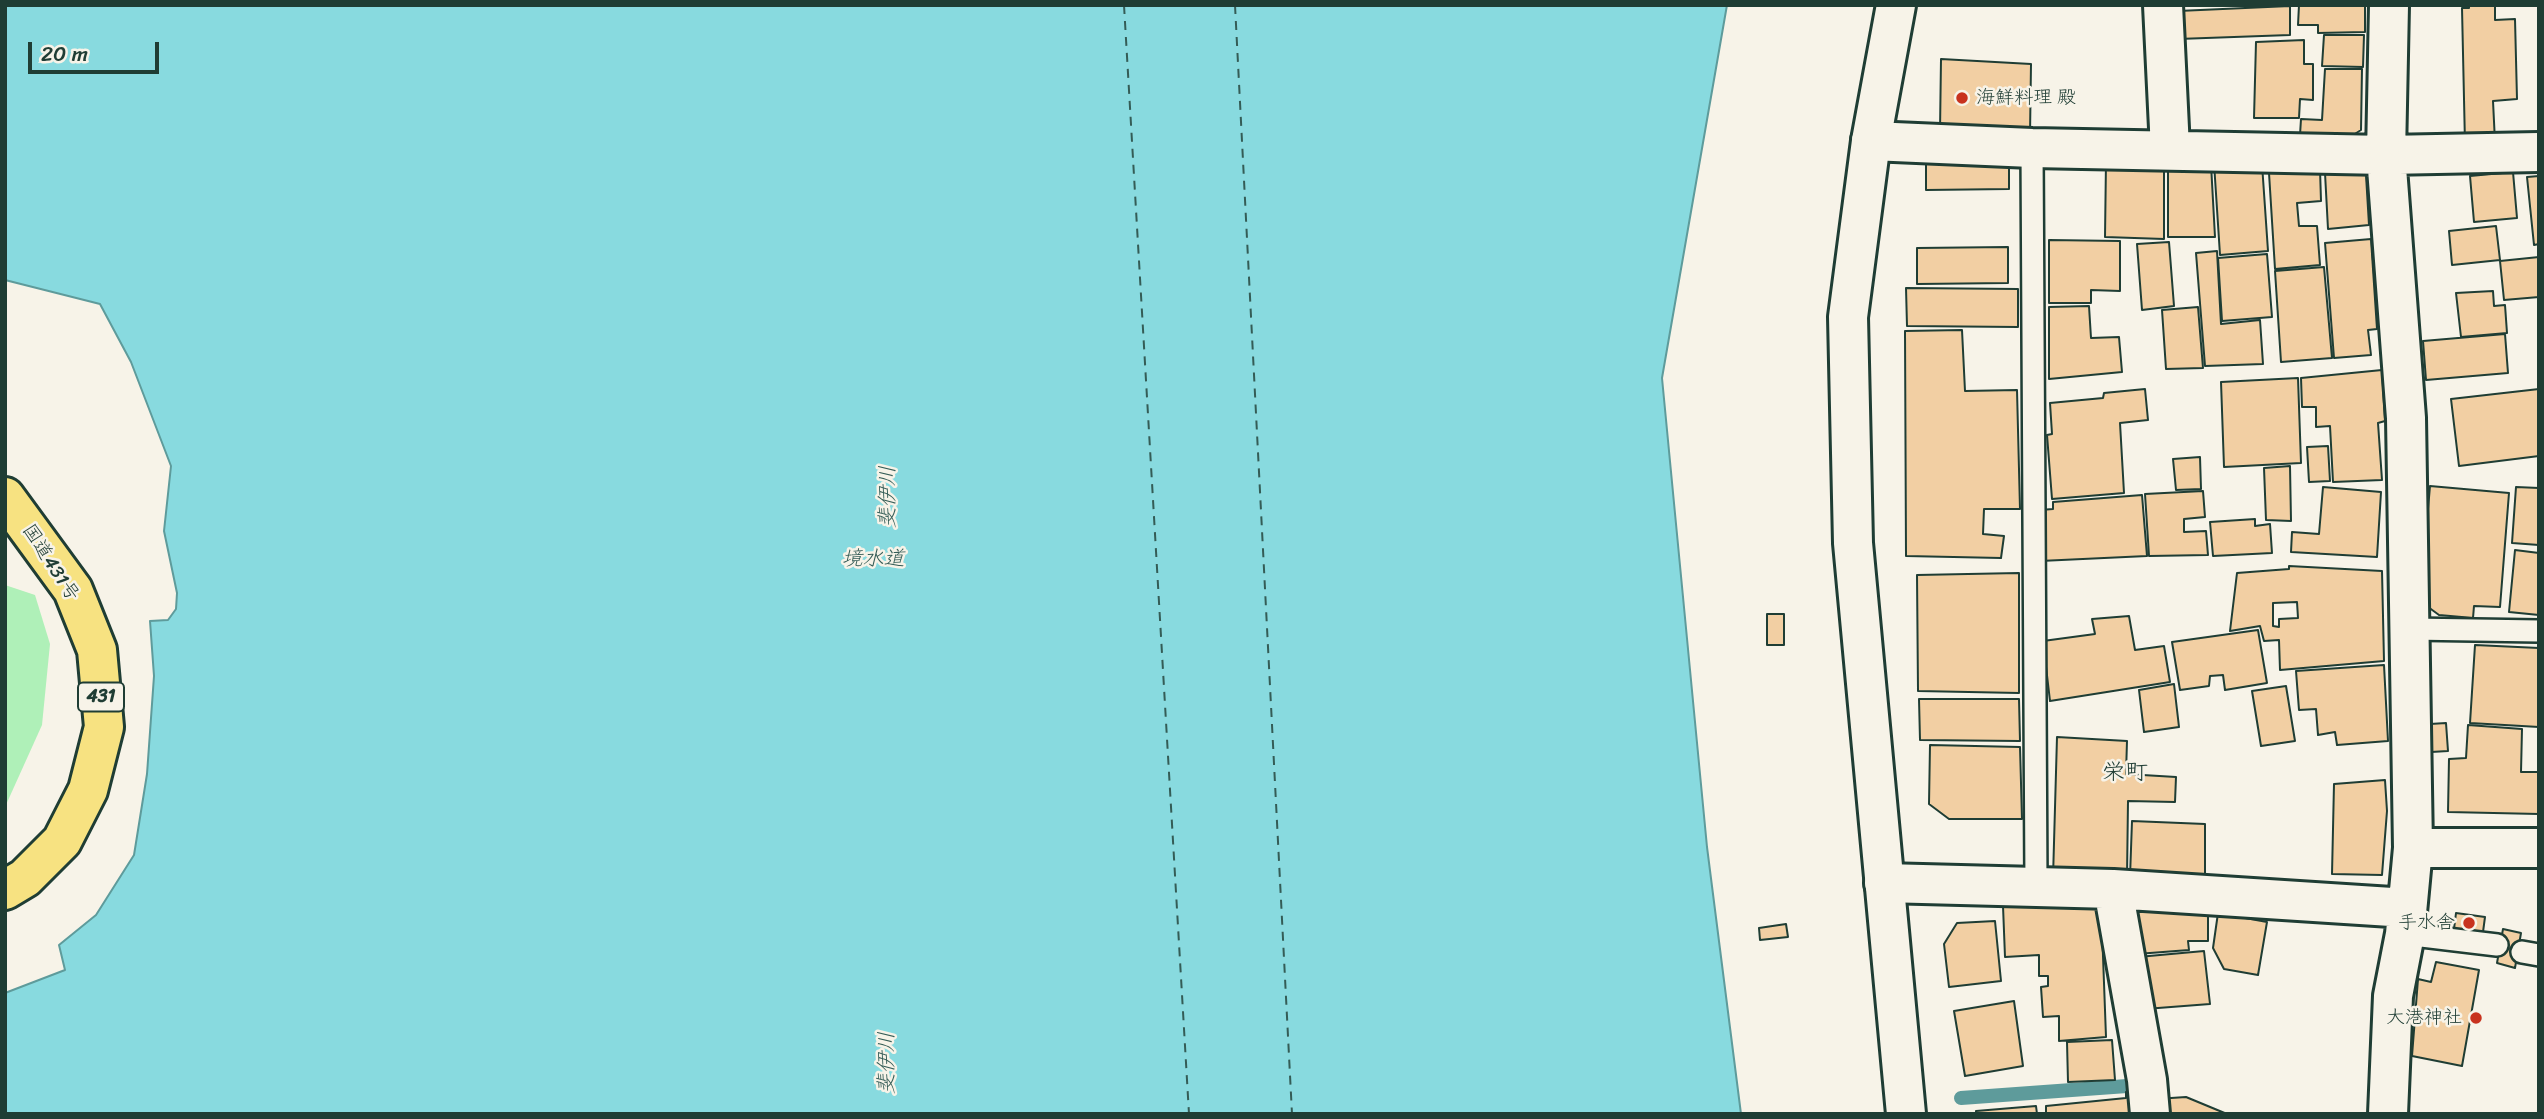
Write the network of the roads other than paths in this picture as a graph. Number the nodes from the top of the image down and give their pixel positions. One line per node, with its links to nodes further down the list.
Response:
1 (1896, 5): 4 (street)
2 (2163, 5): 6 (street)
3 (2389, 5): 8 (street)
4 (1871, 141): 5 (street); 14 (street)
5 (2032, 148): 6 (street); 15 (lane)
6 (2170, 149): 8 (street)
7 (2539, 152): 8 (street)
8 (2386, 155): 10 (street)
9 (5, 497): 17 (highway, 国道431号 / 431)
10 (2410, 629): 11 (lane); 12 (street)
11 (2539, 631)
12 (2413, 848): 13 (street); 18 (street)
13 (2539, 848)
14 (1884, 883): 15 (street); 20 (street)
15 (2036, 886): 16 (street)
16 (2113, 889): 18 (street); 21 (street)
17 (5, 890)
18 (2406, 921): 19 (lane); 22 (street)
19 (2497, 945)
20 (1906, 1114)
21 (2150, 1114)
22 (2388, 1114)

